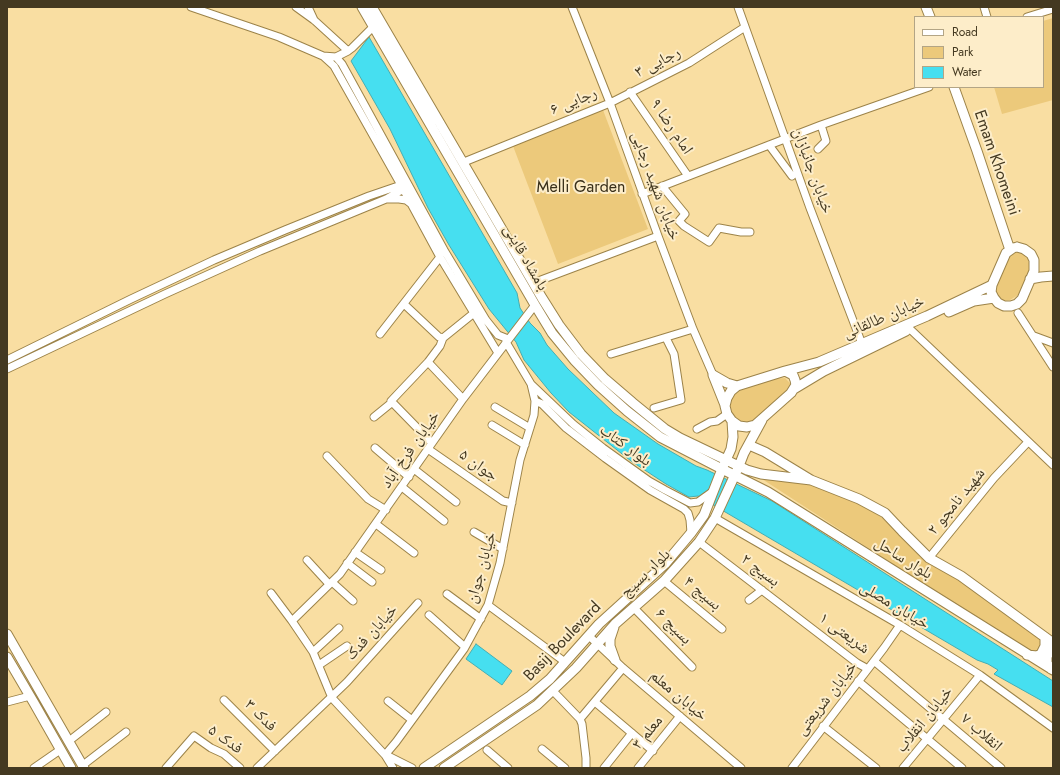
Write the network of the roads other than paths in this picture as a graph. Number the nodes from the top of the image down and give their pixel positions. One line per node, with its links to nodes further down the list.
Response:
1 (191, 7): 14 (street)
2 (296, 7): 10 (street)
3 (308, 7): 10 (street)
4 (362, 7): 11 (main road, بامشاد قاینی)
5 (572, 7): 19 (street, خیابان شهید رجایی)
6 (738, 7): 12 (street, خیابان جانبازان)
7 (374, 9): 20 (main road, بامشاد قاینی)
8 (1053, 9): 9 (street)
9 (1030, 16)
10 (314, 20): 13 (street)
11 (373, 27): 13 (street); 20 (main road, بامشاد قاینی)
12 (745, 27): 18 (street, رجایی ۳); 22 (street, خیابان جانبازان)
13 (348, 51): 15 (street)
14 (322, 56): 15 (street); 26 (street)
15 (336, 57): 29 (street)
16 (926, 88): 21 (street)
17 (954, 88): 37 (main road, Emam Khomeini)
18 (630, 92): 19 (street, رجایی ۳); 27 (street, امام رضا ۹)
19 (610, 103): 25 (street, رجایی ۶); 32 (street, خیابان شهید رجایی)
20 (432, 118): 25 (main road, بامشاد قاینی); 47 (main road, بامشاد قاینی)
21 (821, 125): 22 (street); 24 (street)
22 (786, 139): 23 (street); 59 (street, خیابان جانبازان)
23 (769, 145): 27 (street); 28 (street)
24 (818, 149)
25 (464, 162): 42 (main road, بامشاد قاینی)
26 (394, 173): 29 (street); 31 (street)
27 (688, 176): 30 (street)
28 (792, 176)
29 (405, 186): 31 (street); 33 (street); 34 (street); 57 (street)
30 (662, 186): 32 (street); 35 (street)
31 (384, 190): 62 (street)
32 (642, 194): 36 (street, خیابان شهید رجایی)
33 (386, 198): 34 (street); 65 (street)
34 (411, 203): 38 (street)
35 (750, 232)
36 (658, 236): 42 (street); 51 (street, خیابان شهید رجایی)
37 (1010, 250): 39 (main road); 43 (main road)
38 (440, 256): 46 (street); 49 (street)
39 (1035, 266): 40 (main road); 41 (main road)
40 (1053, 275): 41 (main road)
41 (1030, 279): 45 (main road)
42 (534, 284): 82 (main road, بامشاد قاینی)
43 (992, 285): 44 (main road); 59 (main road, خیابان طالقانی)
44 (994, 298): 48 (main road); 52 (main road, خیابان طالقانی)
45 (1022, 299): 48 (main road); 50 (street)
46 (404, 304): 53 (street); 55 (street)
47 (535, 305): 57 (street, خیابان فرخ آباد); 82 (main road, بامشاد قاینی)
48 (1004, 306): 50 (street)
49 (474, 313): 55 (street); 60 (street)
50 (1018, 313): 54 (street)
51 (693, 328): 56 (street); 67 (street, خیابان شهید رجایی)
52 (910, 329): 59 (main road, خیابان طالقانی); 83 (street)
53 (380, 334)
54 (1034, 336): 58 (street); 64 (street)
55 (443, 338): 63 (street)
56 (666, 338): 61 (street); 75 (street)
57 (507, 341): 60 (street, خیابان فرخ آباد); 68 (street)
58 (1053, 343)
59 (863, 347): 66 (main road, خیابان طالقانی); 70 (main road, خیابان طالقانی)
60 (498, 353): 71 (street, خیابان فرخ آباد)
61 (610, 354)
62 (7, 360)
63 (428, 362): 71 (street); 72 (street)
64 (1053, 366)
65 (7, 369)
66 (785, 371): 69 (main road, خیابان طالقانی); 70 (main road)
67 (713, 375): 69 (main road); 76 (main road)
68 (531, 384): 73 (street); 101 (street, بلوار کتاب)
69 (737, 386): 76 (main road)
70 (794, 389): 78 (main road, خیابان طالقانی)
71 (463, 399): 86 (street, خیابان فرخ آباد)
72 (391, 401): 77 (street); 86 (street, جوان ۵)
73 (535, 401): 80 (street, خیابان جوان); 101 (street, بلوار کتاب)
74 (495, 407): 80 (street)
75 (654, 408)
76 (728, 414): 78 (main road); 81 (street); 89 (main road)
77 (374, 417)
78 (762, 420): 85 (main road)
79 (492, 425): 84 (street)
80 (530, 428): 84 (street, خیابان جوان)
81 (697, 429)
82 (678, 442): 89 (main road, بامشاد قاینی); 93 (main road, بامشاد قاینی)
83 (1028, 442): 90 (street); 112 (street, شهید نامجو ۲)
84 (525, 445): 100 (street, خیابان جوان)
85 (749, 445): 91 (main road); 96 (main road, بلوار ساحل)
86 (430, 446): 92 (street, خیابان فرخ آباد); 100 (street, جوان ۵)
87 (375, 448): 95 (street)
88 (327, 456): 102 (street)
89 (726, 460): 91 (main road, بامشاد قاینی); 93 (main road)
90 (1053, 465)
91 (740, 466): 94 (main road); 96 (main road, بلوار ساحل)
92 (414, 469): 95 (street, خیابان فرخ آباد); 99 (street)
93 (722, 469): 94 (main road, بلوار ساحل); 98 (main road)
94 (735, 475): 103 (main road); 144 (main road, بلوار ساحل)
95 (409, 477): 97 (street, خیابان فرخ آباد)
96 (811, 480): 112 (main road, بلوار ساحل)
97 (402, 487): 102 (street, خیابان فرخ آباد); 104 (street)
98 (712, 492): 101 (street); 107 (main road, Basij Boulevard)
99 (456, 502)
100 (512, 503): 109 (street, خیابان جوان)
101 (684, 503): 107 (street, بلوار کتاب)
102 (386, 510): 105 (street, خیابان فرخ آباد)
103 (715, 518): 108 (main road, بلوار بسیج); 132 (street, خیابان مصلی)
104 (444, 521)
105 (376, 524): 110 (street, خیابان فرخ آباد); 111 (street)
106 (474, 532): 109 (street)
107 (691, 533): 136 (main road, Basij Boulevard)
108 (699, 542): 116 (main road, بلوار بسیج); 119 (street, بسیج ۲)
109 (503, 549): 125 (street, خیابان جوان)
110 (355, 552): 114 (street, خیابان فرخ آباد); 115 (street)
111 (414, 553)
112 (930, 558): 137 (main road, بلوار ساحل)
113 (308, 560): 118 (street)
114 (348, 563): 117 (street); 118 (street, خیابان فرخ آباد)
115 (382, 570)
116 (664, 581): 126 (main road, بلوار بسیج); 134 (street, بسیج ۴)
117 (372, 582)
118 (331, 583): 123 (street); 129 (street, خیابان فرخ آباد)
119 (762, 590): 122 (street); 130 (street, بسیج ۲)
120 (271, 593): 129 (street)
121 (447, 594): 128 (street)
122 (749, 600)
123 (353, 601)
124 (418, 603): 158 (street, خیابان فدک)
125 (488, 605): 128 (street, خیابان جوان); 148 (street)
126 (634, 608): 131 (main road, بلوار بسیج); 150 (street, بسیج ۶)
127 (429, 615): 141 (street)
128 (481, 619): 141 (street, خیابان جوان)
129 (292, 620): 143 (street)
130 (804, 622): 152 (street, شریعتی ۱)
131 (615, 624): 139 (main road, بلوار بسیج); 146 (main road)
132 (900, 625): 147 (street, خیابان شریعتی); 154 (street, خیابان مصلی)
133 (339, 628): 143 (street)
134 (722, 629)
135 (7, 634): 157 (main road)
136 (589, 636): 139 (street, خیابان معلم); 148 (main road, Basij Boulevard)
137 (1045, 637): 138 (main road, بلوار ساحل); 144 (main road)
138 (1053, 642)
139 (597, 643): 146 (street, خیابان معلم); 156 (main road, بلوار بسیج)
140 (347, 646): 149 (street)
141 (465, 647): 168 (street, خیابان جوان)
142 (1053, 649): 153 (main road)
143 (313, 652): 149 (street)
144 (1028, 655): 153 (main road, بلوار ساحل)
145 (7, 657): 159 (main road)
146 (615, 660): 151 (street, خیابان معلم)
147 (874, 661): 152 (street, خیابان شریعتی); 167 (street, انقلاب ۷)
148 (565, 662): 189 (main road, Basij Boulevard)
149 (319, 665): 158 (street)
150 (692, 667)
151 (623, 668): 163 (street); 165 (street, خیابان معلم)
152 (868, 669): 155 (street, خیابان شریعتی)
153 (1052, 670)
154 (980, 675): 167 (street, خیابان انقلاب); 170 (street, خیابان مصلی)
155 (858, 681): 169 (street, خیابان شریعتی); 173 (street)
156 (553, 691): 166 (street); 190 (main road, بلوار بسیج)
157 (44, 697): 159 (street); 174 (main road)
158 (332, 698): 178 (street); 180 (street)
159 (32, 699): 162 (street); 176 (main road)
160 (224, 700): 178 (street, فدک ۳)
161 (388, 701): 168 (street)
162 (7, 702)
163 (595, 702): 166 (street); 172 (street)
164 (106, 712): 174 (street)
165 (680, 716): 179 (street, معلم ۳); 196 (street, خیابان معلم)
166 (580, 719): 193 (street)
167 (944, 719): 173 (street, خیابان انقلاب); 201 (street, انقلاب ۷)
168 (412, 720): 180 (street, خیابان جوان)
169 (823, 726): 197 (street, خیابان شریعتی); 198 (street)
170 (1053, 728)
171 (126, 732): 181 (street)
172 (632, 733): 179 (street); 194 (street)
173 (927, 739): 199 (street, خیابان انقلاب); 200 (street)
174 (69, 741): 181 (main road)
175 (542, 749): 192 (street)
176 (60, 750): 183 (street); 184 (main road)
177 (487, 750): 191 (street)
178 (275, 751): 186 (street)
179 (653, 751): 195 (street, معلم ۳)
180 (385, 755): 187 (street); 188 (street)
181 (84, 767)
182 (170, 767): 185 (street, فدک ۵)
183 (34, 768)
184 (71, 768)
185 (240, 768)
186 (257, 768)
187 (393, 768)
188 (412, 768)
189 (424, 768)
190 (444, 768)
191 (508, 768)
192 (565, 768)
193 (586, 768)
194 (604, 768)
195 (638, 768)
196 (742, 768)
197 (792, 768)
198 (876, 768)
199 (903, 768)
200 (962, 768)
201 (1001, 768)

